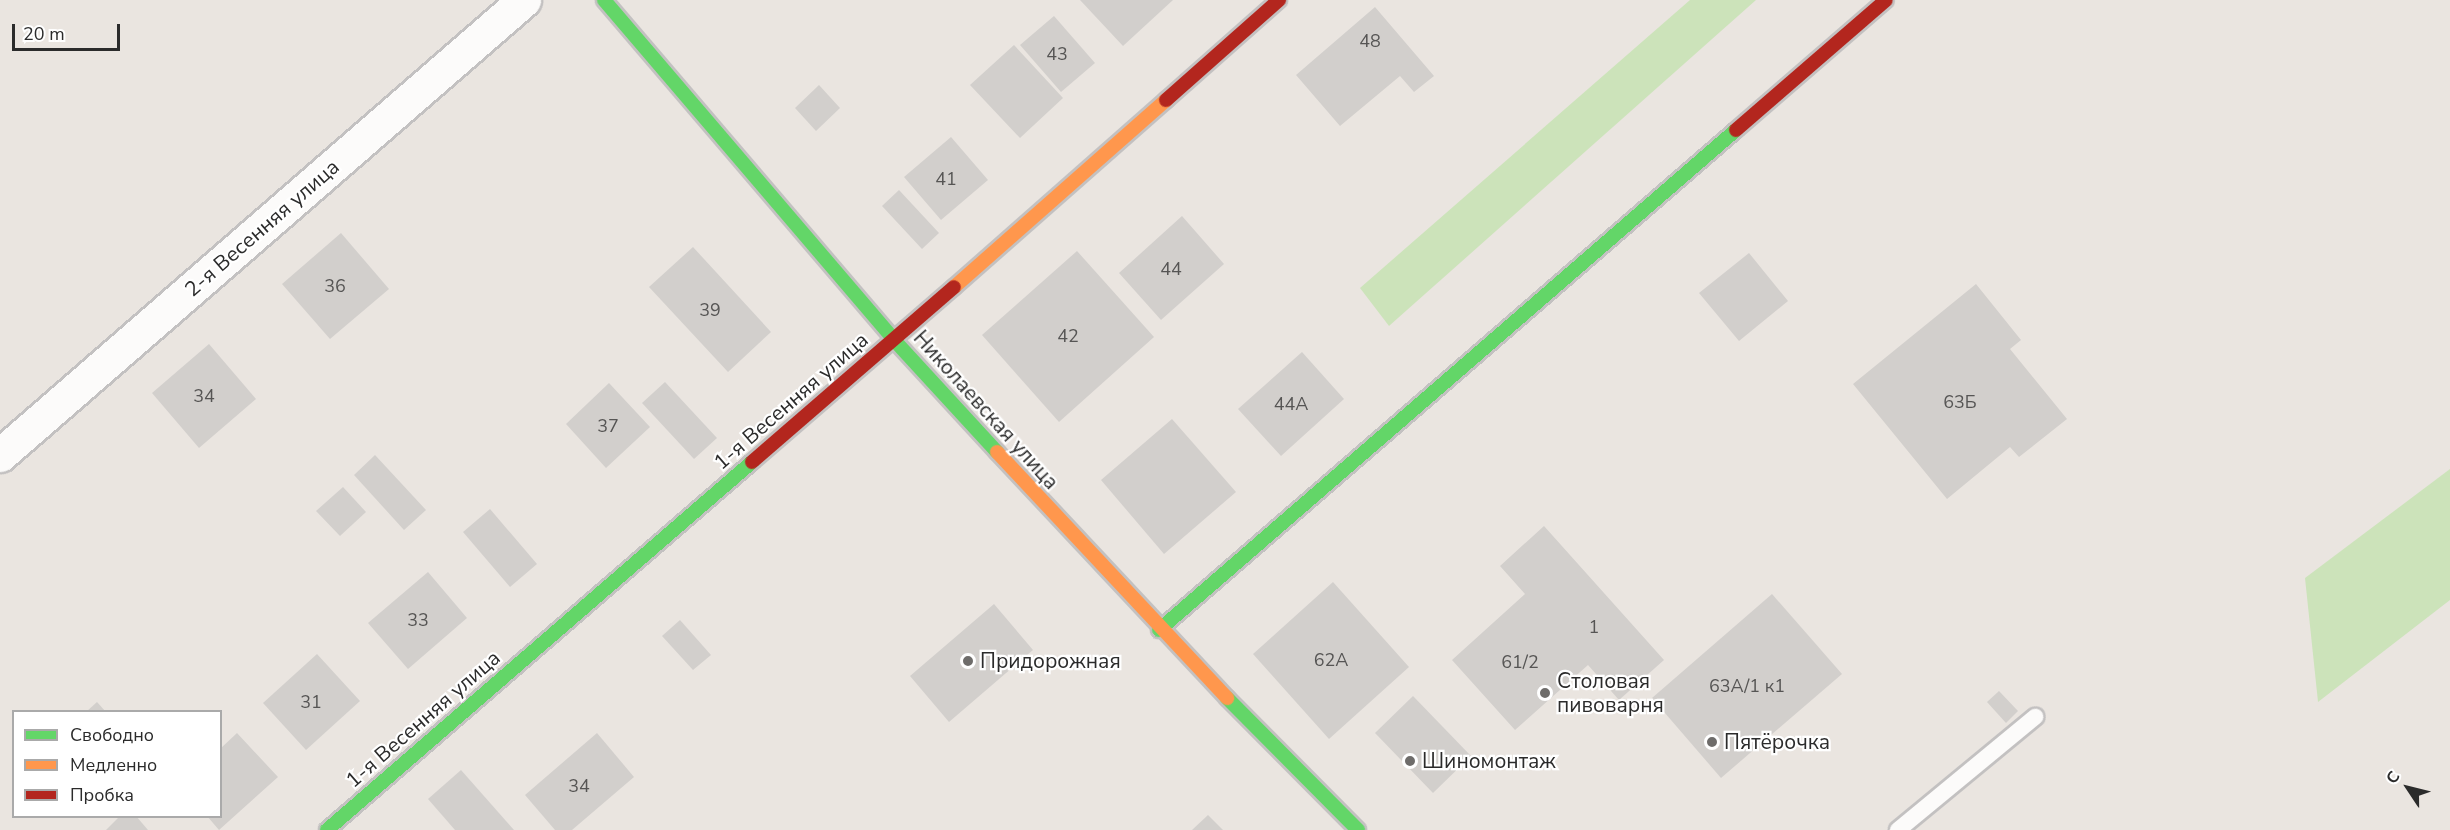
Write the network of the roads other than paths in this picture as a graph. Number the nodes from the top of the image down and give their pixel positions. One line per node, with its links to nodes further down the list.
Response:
1 (524, 0): 6 (street, 2-я Весенняя улица)
2 (603, 0): 5 (street, Николаевская улица)
3 (1279, 0): 5 (street, 1-я Весенняя улица)
4 (1886, 0): 7 (street)
5 (894, 340): 7 (street, Николаевская улица); 9 (street, 1-я Весенняя улица)
6 (0, 455)
7 (1159, 630): 10 (street, Николаевская улица)
8 (2035, 717): 11 (lane)
9 (327, 830)
10 (1358, 830)
11 (1898, 830)

